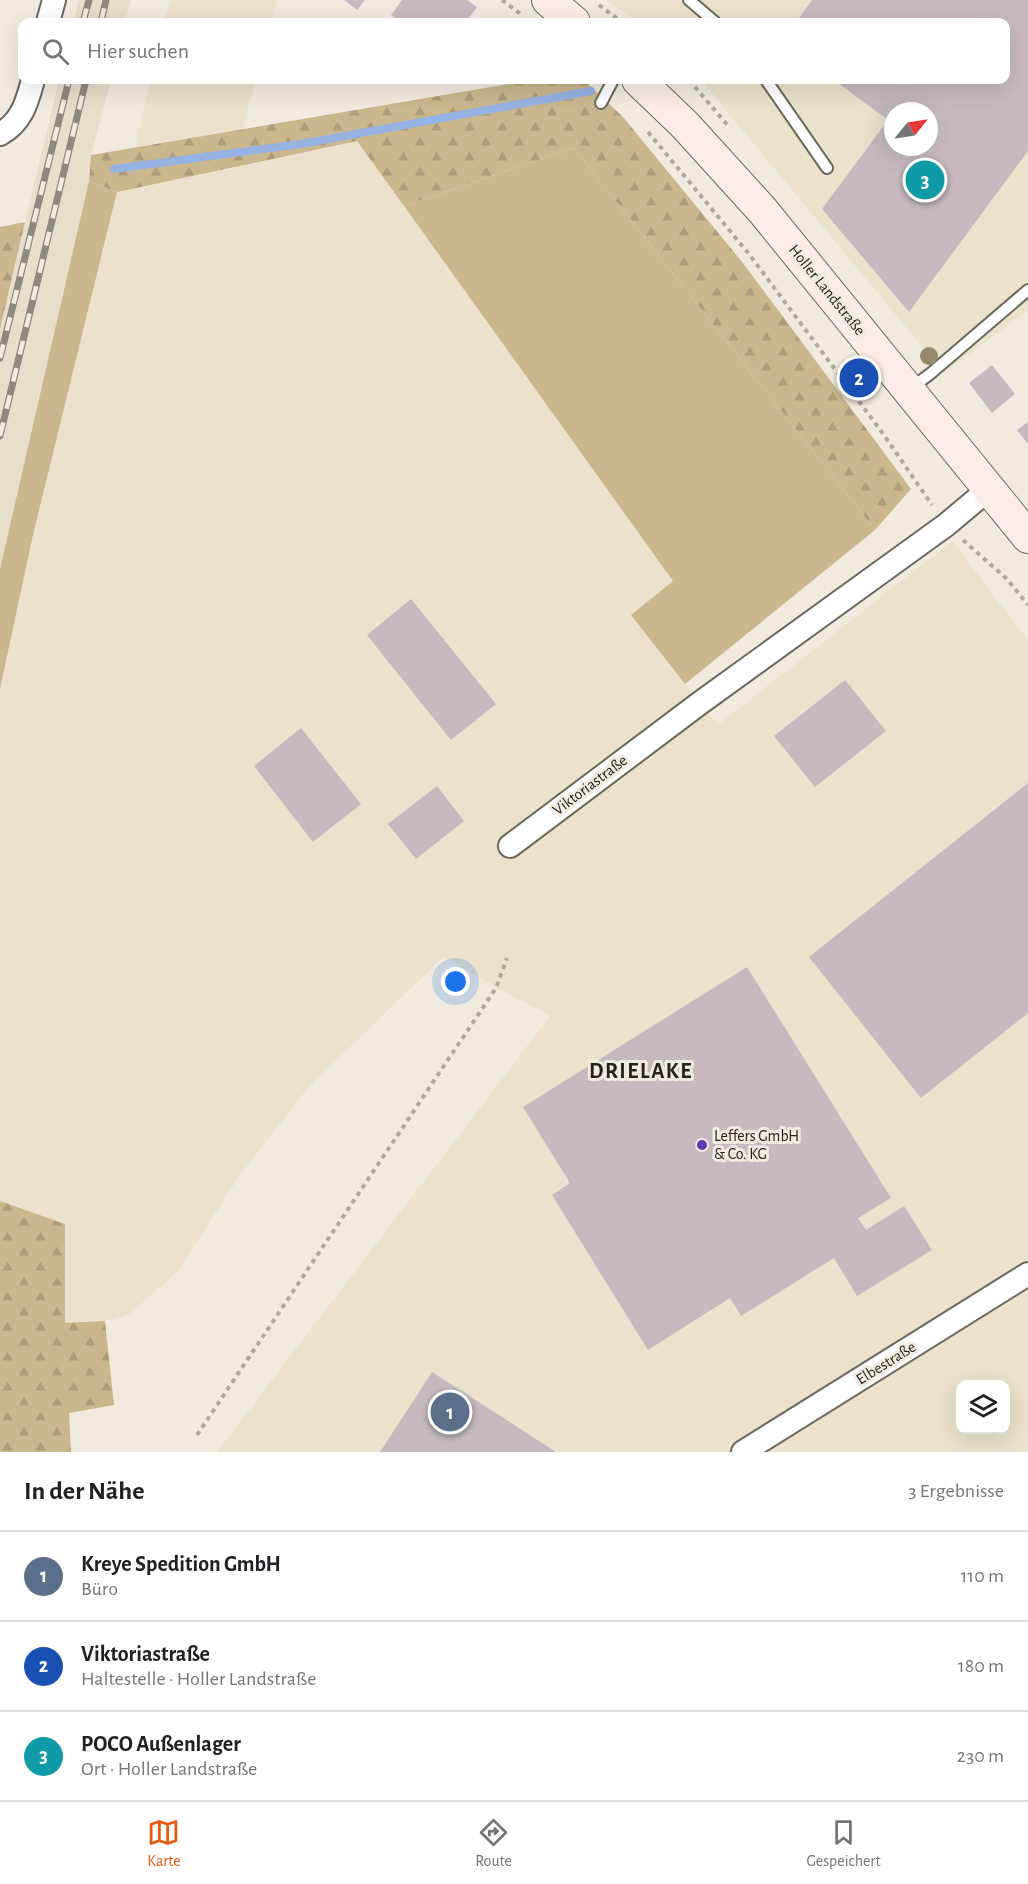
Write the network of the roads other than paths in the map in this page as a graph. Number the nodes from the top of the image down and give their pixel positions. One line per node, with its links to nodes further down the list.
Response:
1 (54, 0): 4 (street)
2 (688, 0): 6 (lane)
3 (536, 8): 5 (main road)
4 (49, 18)
5 (563, 18)
6 (710, 18)
7 (32, 84): 12 (street)
8 (611, 84): 11 (lane)
9 (642, 84): 15 (main road, Holler Landstraße)
10 (769, 84): 13 (lane)
11 (601, 103)
12 (0, 134)
13 (827, 168)
14 (1028, 290): 15 (lane)
15 (908, 390): 16 (main road, Holler Landstraße)
16 (989, 489): 17 (main road, Holler Landstraße); 18 (street, Viktoriastraße)
17 (1028, 537)
18 (510, 846)
19 (1028, 1274): 20 (street, Elbestraße)
20 (743, 1452)

